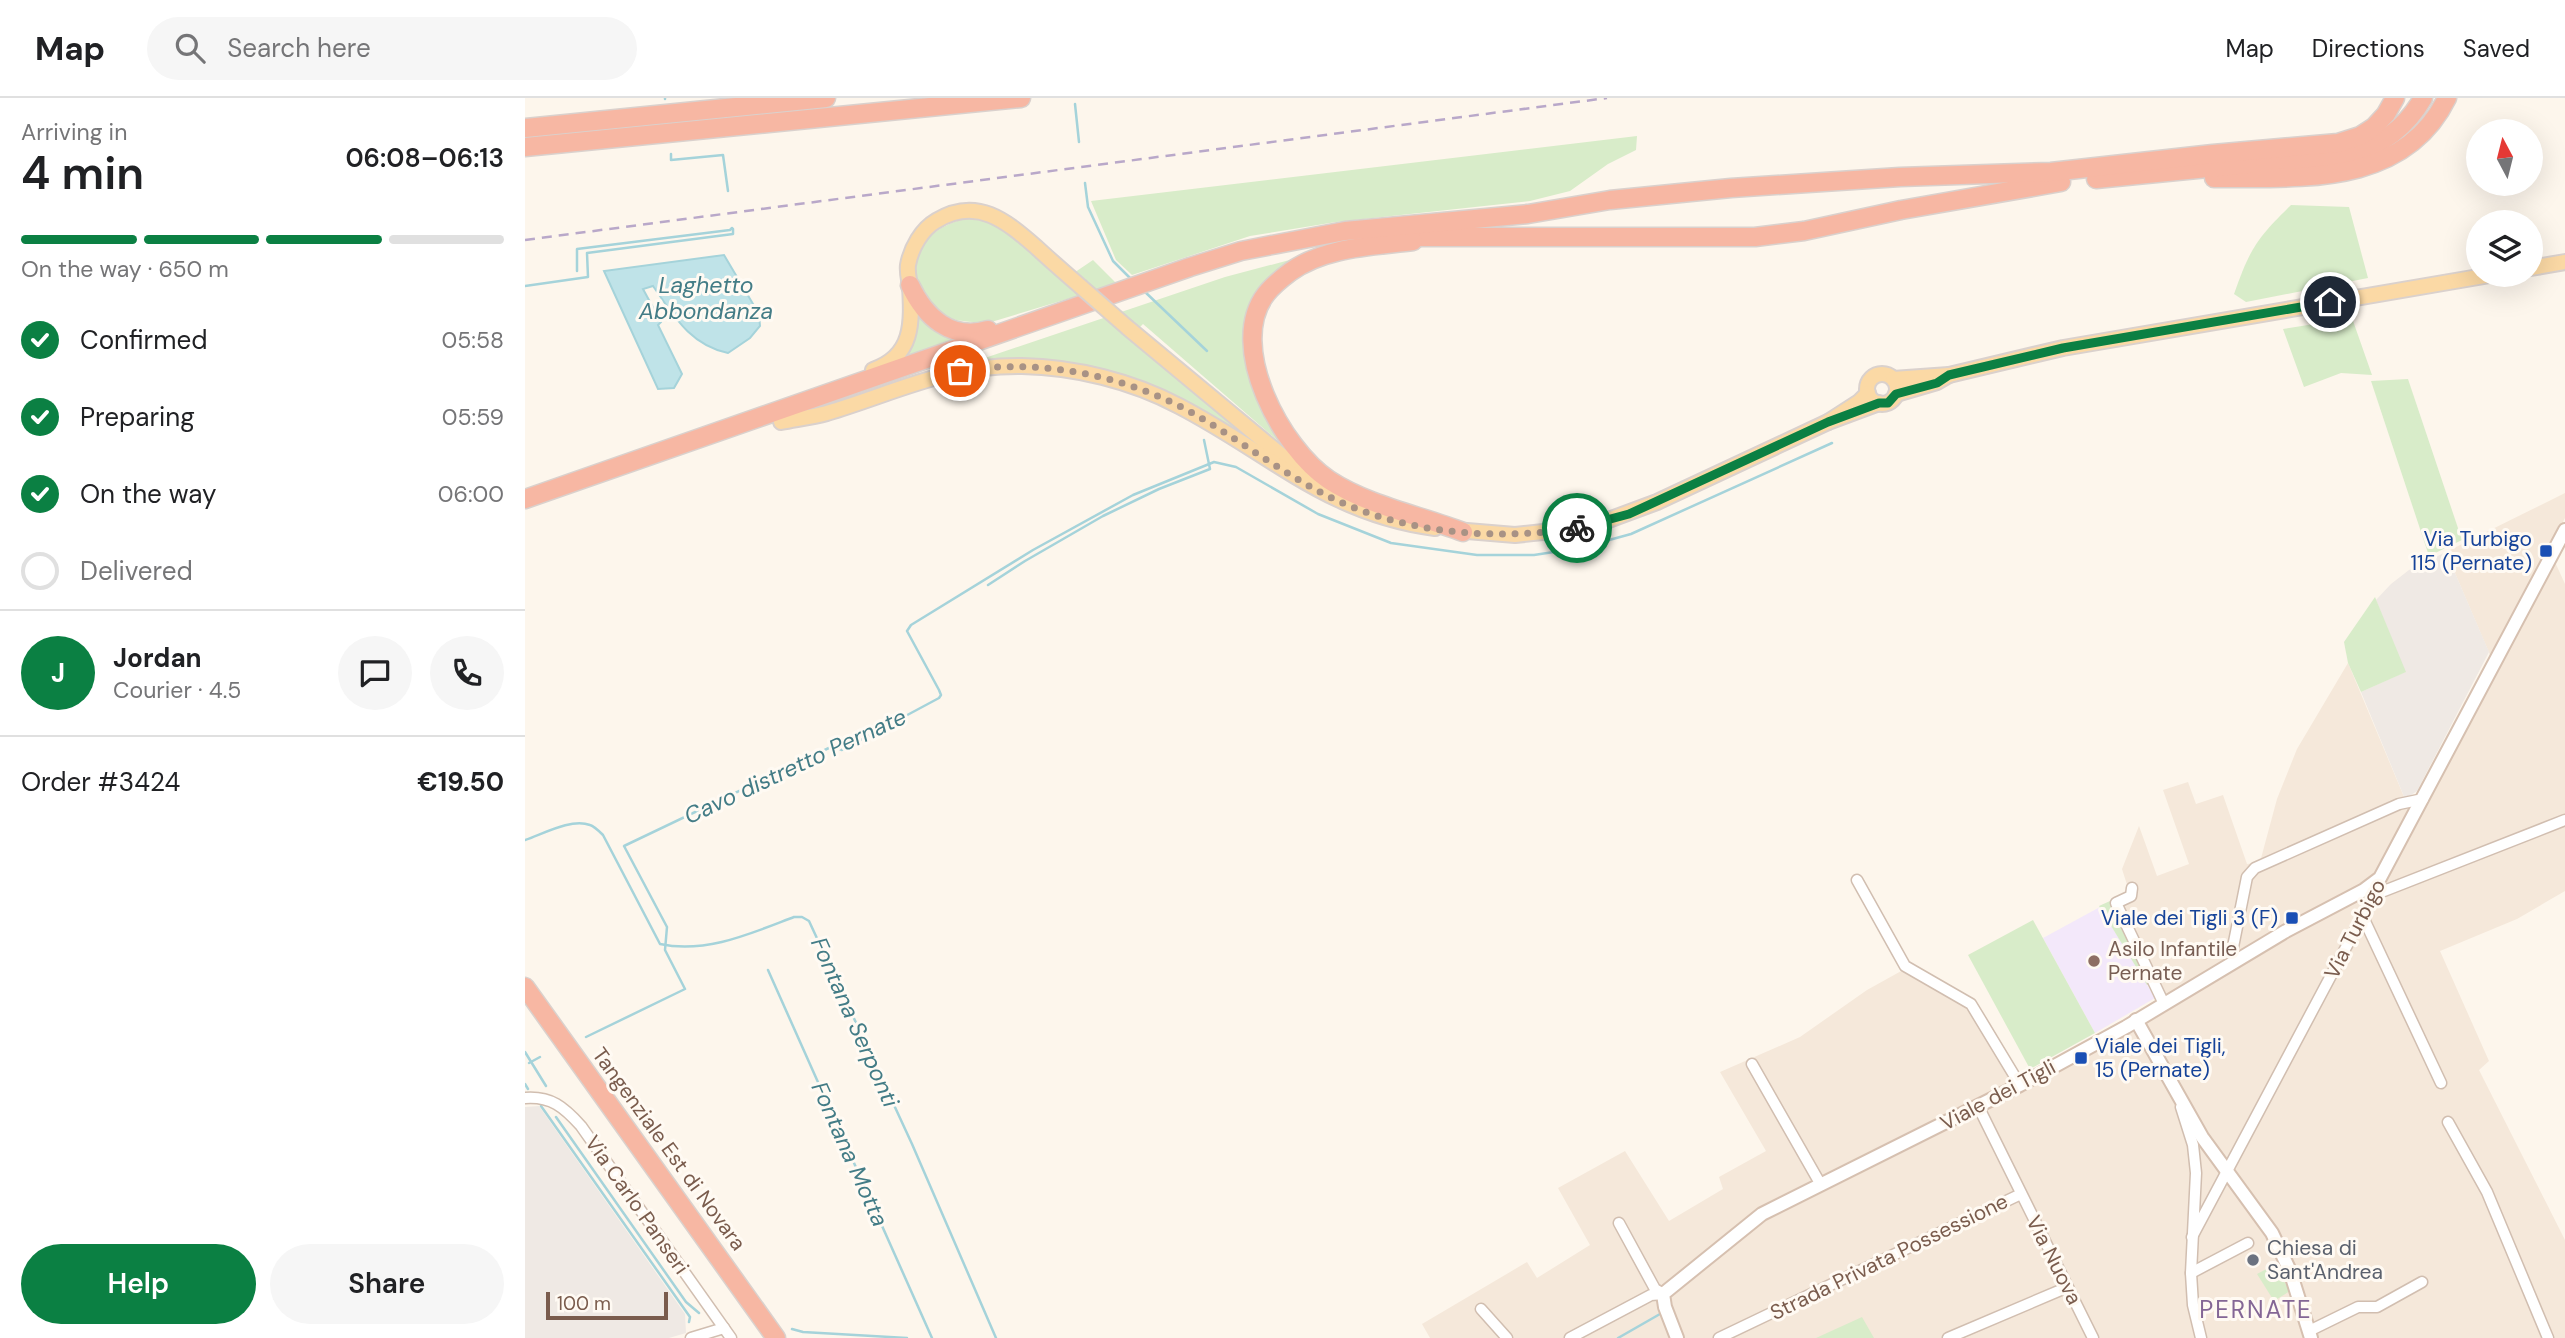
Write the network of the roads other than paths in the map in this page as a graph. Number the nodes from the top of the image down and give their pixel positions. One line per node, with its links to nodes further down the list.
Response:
1 (826, 98): 6 (highway)
2 (1021, 98): 7 (highway)
3 (2395, 98): 8 (highway)
4 (2423, 98): 8 (highway)
5 (2448, 98): 8 (highway)
6 (525, 128)
7 (525, 147)
8 (2091, 174): 9 (highway); 14 (highway)
9 (1446, 236): 14 (highway); 22 (highway)
10 (2565, 260): 11 (main road)
11 (2543, 265)
12 (2466, 279): 16 (main road)
13 (910, 285): 15 (highway); 15 (main road); 18 (main road)
14 (1142, 289): 15 (highway); 18 (highway)
15 (1081, 295): 18 (highway); 22 (main road, bridge)
16 (1895, 386): 17 (main road); 17 (main road)
17 (1874, 398): 22 (main road)
18 (773, 419): 19 (highway); 20 (highway); 22 (main road)
19 (525, 499)
20 (525, 511)
21 (2565, 530): 23 (main road, Via Turbigo)
22 (1463, 531)
23 (2423, 799): 26 (main road, Via Turbigo); 29 (street)
24 (2565, 820): 26 (street)
25 (1857, 880): 36 (street)
26 (2379, 884): 28 (street, Via Turbigo); 29 (main road, Viale dei Tigli)
27 (2132, 888): 31 (street)
28 (2363, 915): 35 (street); 41 (street, Via Turbigo)
29 (2235, 961): 31 (main road, Viale dei Tigli)
30 (525, 987): 57 (highway, Tangenziale Est di Novara)
31 (2164, 1004): 33 (main road, Viale dei Tigli)
32 (525, 1007): 56 (highway, Tangenziale Est di Novara)
33 (2136, 1020): 36 (main road, Viale dei Tigli); 40 (main road)
34 (1752, 1064): 42 (street)
35 (2441, 1083)
36 (2020, 1085): 38 (main road, Viale dei Tigli)
37 (525, 1098): 52 (street, Via Carlo Panseri)
38 (1978, 1106): 42 (main road, Viale dei Tigli); 43 (street, Via Nuova)
39 (2448, 1122): 65 (street)
40 (2197, 1141): 41 (main road); 45 (street)
41 (2227, 1173): 45 (street, Via Turbigo); 53 (main road)
42 (1821, 1185): 50 (main road, Viale dei Tigli)
43 (2021, 1194): 49 (street, Via Nuova); 61 (street, Strada Privata Possessione)
44 (1619, 1223): 50 (street)
45 (2192, 1237): 47 (street, Via Turbigo)
46 (2248, 1244): 47 (street)
47 (2191, 1273): 64 (street, Via Turbigo)
48 (2422, 1282): 53 (street)
49 (2068, 1287): 62 (street); 63 (street, Via Nuova)
50 (1663, 1294): 59 (street); 60 (main road)
51 (1481, 1309): 58 (street)
52 (724, 1328): 54 (street); 55 (street, Via Carlo Panseri)
53 (2310, 1335)
54 (691, 1338)
55 (731, 1338)
56 (762, 1338)
57 (776, 1338)
58 (1507, 1338)
59 (1570, 1338)
60 (1677, 1338)
61 (1719, 1338)
62 (1948, 1338)
63 (2093, 1338)
64 (2201, 1338)
65 (2548, 1338)

